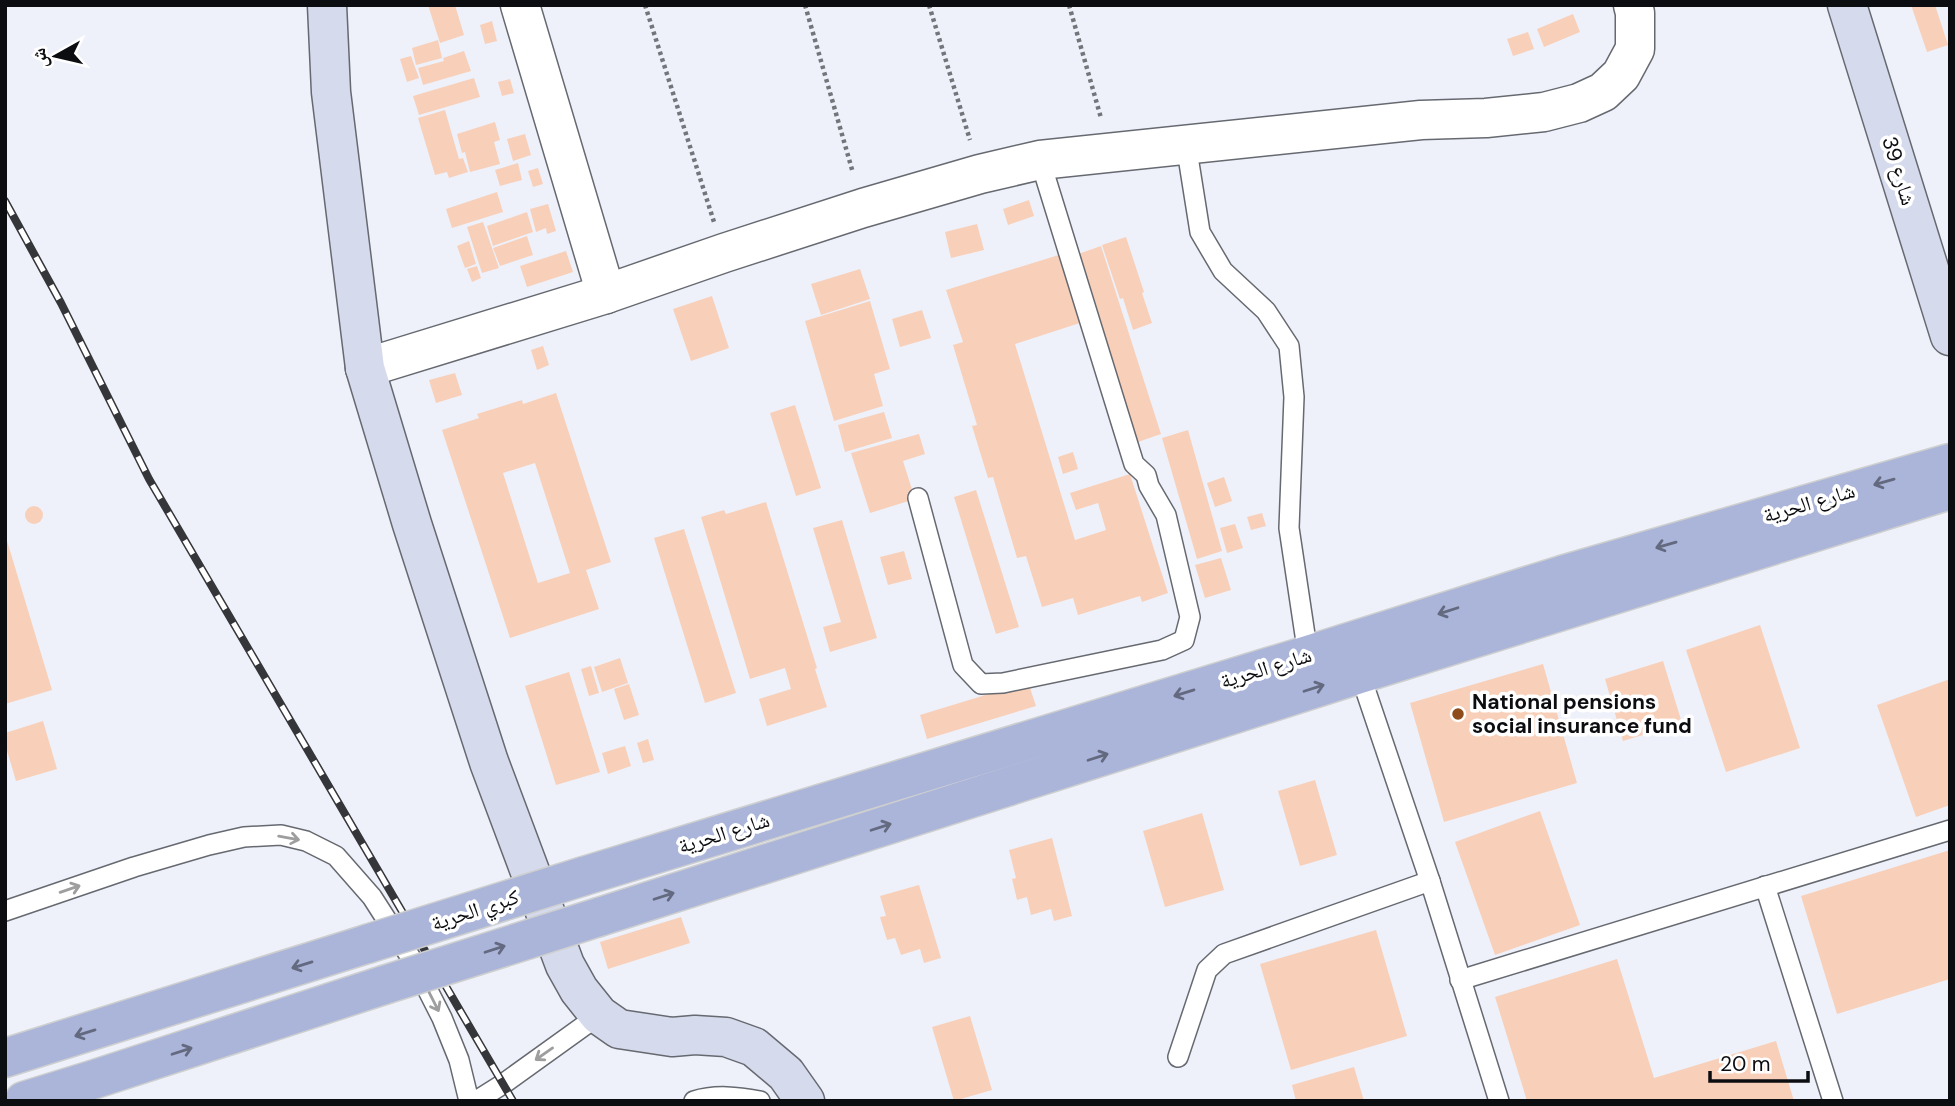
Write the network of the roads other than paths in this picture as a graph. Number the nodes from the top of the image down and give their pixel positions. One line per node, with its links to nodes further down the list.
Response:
1 (327, 5): 9 (street)
2 (520, 5): 7 (street)
3 (1633, 5): 5 (street)
4 (1847, 5): 8 (street, شارع 39)
5 (1186, 144): 6 (street); 13 (lane)
6 (1040, 160): 7 (street); 12 (lane)
7 (606, 294): 9 (street)
8 (1950, 337)
9 (365, 368): 22 (street)
10 (1950, 463): 13 (main road, شارع الحرية, one-way to 13)
11 (1950, 490): 14 (main road, شارع الحرية)
12 (918, 498)
13 (1308, 655): 16 (main road, شارع الحرية, one-way to 16)
14 (1360, 674): 17 (lane); 20 (main road, شارع الحرية, one-way to 14)
15 (1950, 830): 18 (lane)
16 (584, 876): 23 (main road, كبري الحرية, one-way to 23, bridge)
17 (1430, 881): 21 (lane); 24 (lane)
18 (1765, 886): 21 (lane); 32 (lane)
19 (5, 911): 26 (lane, one-way to 26)
20 (599, 917): 25 (main road, كبري الحرية, one-way to 20, bridge)
21 (1460, 980): 31 (lane)
22 (599, 1015): 27 (lane, one-way to 27); 30 (street)
23 (5, 1058)
24 (1178, 1058)
25 (24, 1101)
26 (469, 1101)
27 (476, 1101)
28 (694, 1101): 29 (lane)
29 (760, 1101)
30 (805, 1101)
31 (1499, 1101)
32 (1833, 1101)

